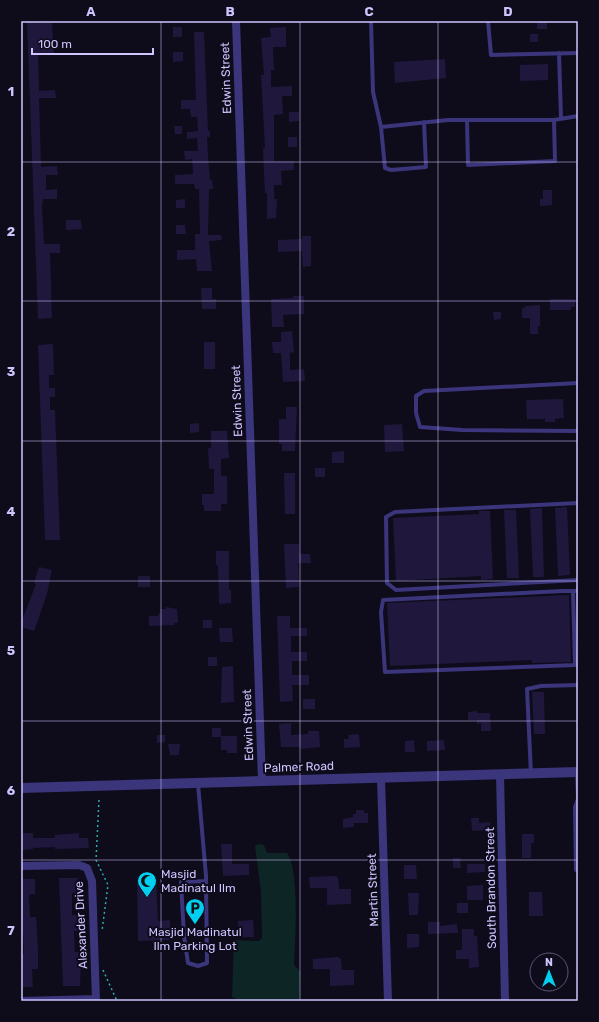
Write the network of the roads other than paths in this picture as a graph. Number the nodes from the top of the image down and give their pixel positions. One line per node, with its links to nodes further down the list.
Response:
1 (236, 21): 22 (street, Edwin Street)
2 (371, 21): 11 (lane)
3 (488, 21): 4 (lane)
4 (559, 54): 5 (lane); 7 (lane)
5 (578, 54)
6 (578, 116): 7 (lane)
7 (561, 118): 9 (lane)
8 (466, 120): 9 (lane); 9 (lane); 10 (lane)
9 (554, 120)
10 (424, 122): 11 (lane); 11 (lane)
11 (381, 127)
12 (578, 383): 13 (lane)
13 (578, 431)
14 (578, 503): 15 (lane)
15 (578, 580)
16 (576, 591): 16 (lane)
17 (578, 685): 20 (lane)
18 (578, 772): 20 (street, Palmer Road); 26 (lane)
19 (500, 774): 20 (street, Palmer Road); 21 (street, Palmer Road); 31 (street, South Brandon Street)
20 (530, 774)
21 (381, 778): 22 (street, Palmer Road); 30 (street, Martin Street)
22 (262, 781): 23 (street, Palmer Road)
23 (198, 783): 24 (street, Palmer Road); 27 (lane)
24 (21, 788)
25 (21, 866): 28 (street, Alexander Drive)
26 (578, 870)
27 (206, 881): 27 (lane)
28 (96, 1000): 29 (street)
29 (21, 1001)
30 (388, 1001)
31 (505, 1001)

